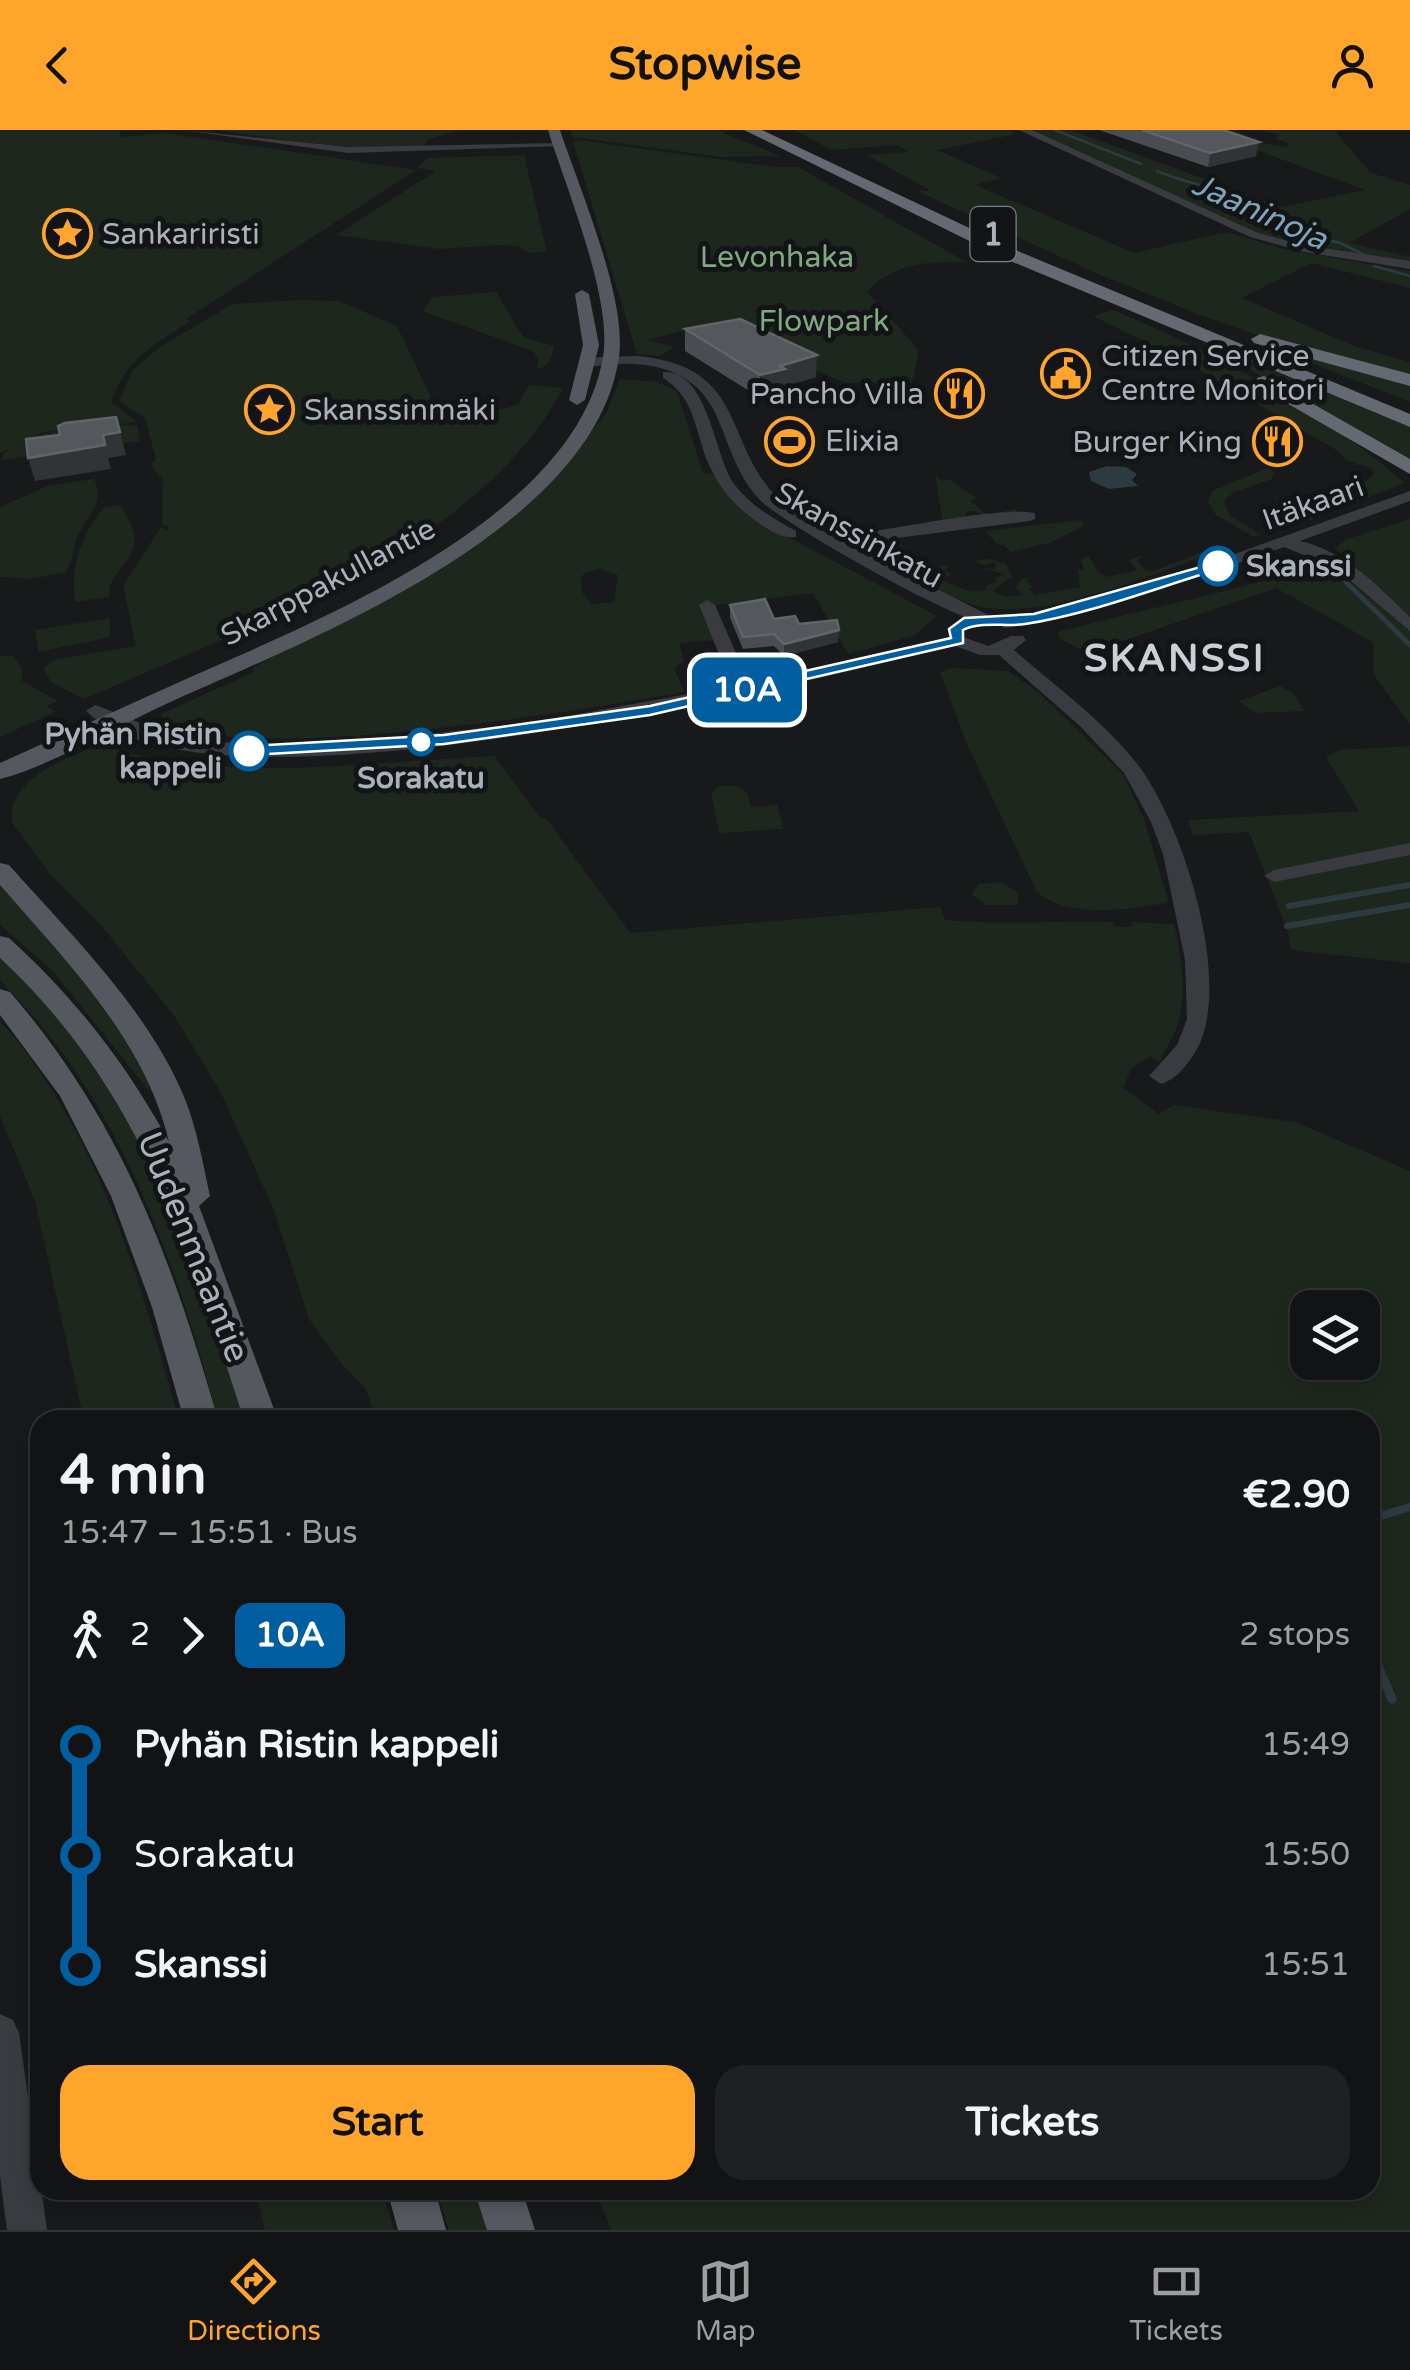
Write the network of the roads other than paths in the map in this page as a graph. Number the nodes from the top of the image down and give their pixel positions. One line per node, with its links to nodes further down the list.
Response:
1 (187, 130): 7 (street)
2 (538, 130): 7 (main road, Skarppakullantie)
3 (775, 130): 8 (highway, 1)
4 (785, 130): 8 (highway)
5 (1024, 130): 10 (street)
6 (746, 134): 12 (highway, 1)
7 (551, 141): 9 (main road, Skarppakullantie); 13 (main road, Skarppakullantie)
8 (811, 148): 12 (highway, 1)
9 (548, 168)
10 (1410, 266)
11 (580, 286): 13 (main road, Skarppakullantie)
12 (1169, 317): 14 (highway); 15 (highway, 1); 16 (highway, 1); 17 (highway)
13 (604, 363): 21 (street, Skanssinkatu); 26 (street, Skanssinkatu); 29 (main road, Skarppakullantie)
14 (1410, 380)
15 (1410, 407)
16 (1410, 421)
17 (1410, 468)
18 (1410, 496): 22 (street, Itäkaari)
19 (1410, 508): 22 (street, Itäkaari)
20 (1029, 516): 21 (street)
21 (833, 541): 24 (street, Skanssinkatu)
22 (1301, 542): 25 (street); 27 (street, Itäkaari)
23 (707, 605): 28 (street)
24 (982, 620): 26 (street); 27 (street)
25 (1410, 626)
26 (958, 633): 27 (street); 28 (street)
27 (1008, 635): 37 (street)
28 (743, 691): 29 (street)
29 (104, 716): 30 (main road, Skarppakullantie); 31 (main road, Skarppakullantie)
30 (0, 754)
31 (0, 772)
32 (1410, 849): 34 (street)
33 (0, 870): 38 (main road)
34 (1274, 876)
35 (0, 944): 38 (main road, Uudenmaantie)
36 (0, 998): 39 (main road, Uudenmaantie)
37 (1162, 1076)
38 (213, 1277): 40 (main road, Uudenmaantie)
39 (199, 1410)
40 (259, 1410)
41 (0, 2033): 44 (street)
42 (414, 2200): 45 (main road)
43 (501, 2200): 46 (main road)
44 (28, 2230)
45 (422, 2230)
46 (511, 2230)

